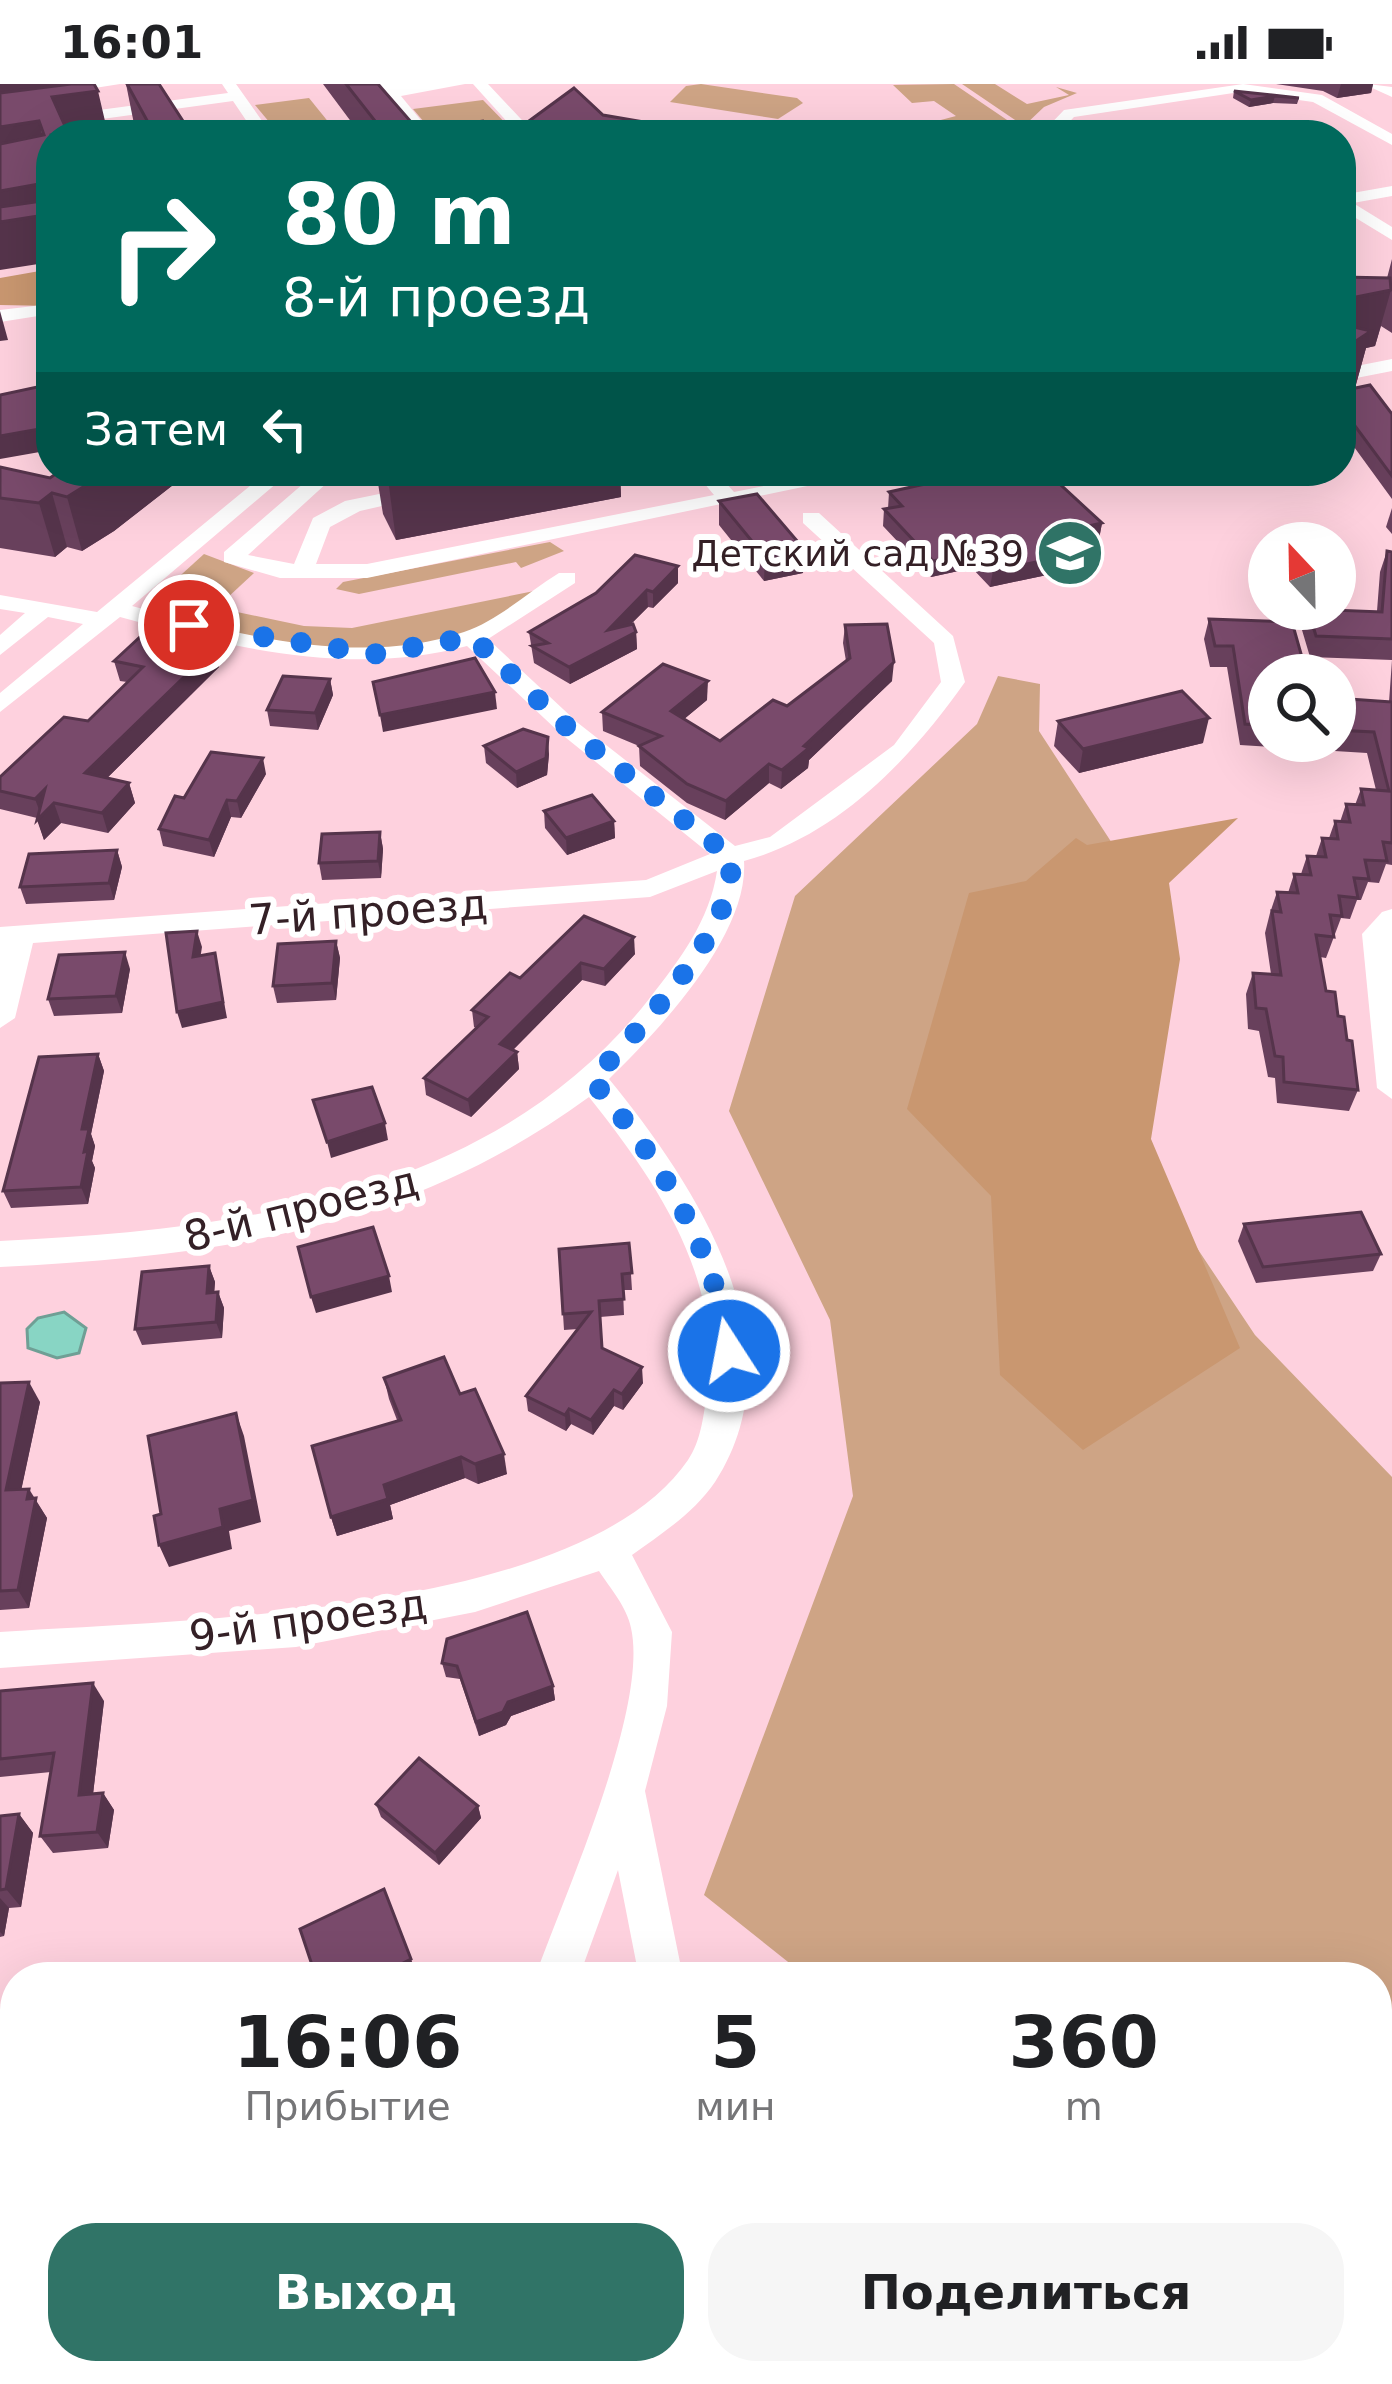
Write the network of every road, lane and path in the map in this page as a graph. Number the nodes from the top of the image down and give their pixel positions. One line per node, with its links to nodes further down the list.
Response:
1 (113, 84): 5 (street)
2 (458, 84): 7 (street)
3 (480, 84): 18 (street)
4 (1375, 84): 10 (street)
5 (88, 86): 11 (street)
6 (1242, 86): 12 (street); 13 (street)
7 (388, 88): 17 (street)
8 (234, 90): 15 (street); 16 (street)
9 (1087, 91): 13 (street)
10 (1392, 93)
11 (8, 97)
12 (1327, 104): 14 (street); 22 (street)
13 (1112, 106): 19 (street)
14 (1314, 119)
15 (49, 120)
16 (254, 120)
17 (413, 120)
18 (513, 120)
19 (1059, 120)
20 (36, 122): 21 (street)
21 (0, 128)
22 (1389, 138): 23 (street)
23 (1356, 142)
24 (1392, 191): 25 (street)
25 (1356, 198)
26 (1356, 211): 28 (street)
27 (1392, 218): 28 (street)
28 (1370, 221): 29 (street); 30 (street)
29 (1356, 223)
30 (1392, 235)
31 (36, 311): 32 (street)
32 (0, 316)
33 (1392, 365): 34 (street)
34 (1365, 370): 35 (street); 36 (street)
35 (1356, 372)
36 (1389, 389)
37 (263, 486): 44 (street)
38 (313, 486): 45 (street)
39 (717, 486): 42 (street)
40 (797, 486): 42 (street)
41 (436, 488): 46 (street)
42 (729, 500): 46 (street)
43 (811, 518): 54 (street, 7-й проезд)
44 (199, 541): 45 (street); 50 (street)
45 (232, 557): 46 (street)
46 (302, 572)
47 (567, 578): 51 (street)
48 (0, 602): 49 (street)
49 (40, 611): 50 (street); 52 (street)
50 (108, 614): 51 (street); 53 (street)
51 (472, 637): 54 (street)
52 (0, 648)
53 (0, 705)
54 (730, 856): 56 (street, 7-й проезд); 58 (street, 8-й проезд)
55 (1392, 918): 59 (street)
56 (10, 936): 57 (street)
57 (0, 1018)
58 (592, 1080): 60 (street, 8-й проезд); 61 (street)
59 (1392, 1088)
60 (0, 1254)
61 (608, 1551): 62 (street, 9-й проезд); 63 (street)
62 (0, 1650)
63 (622, 1785): 64 (street); 65 (street)
64 (562, 1962)
65 (658, 1962)

